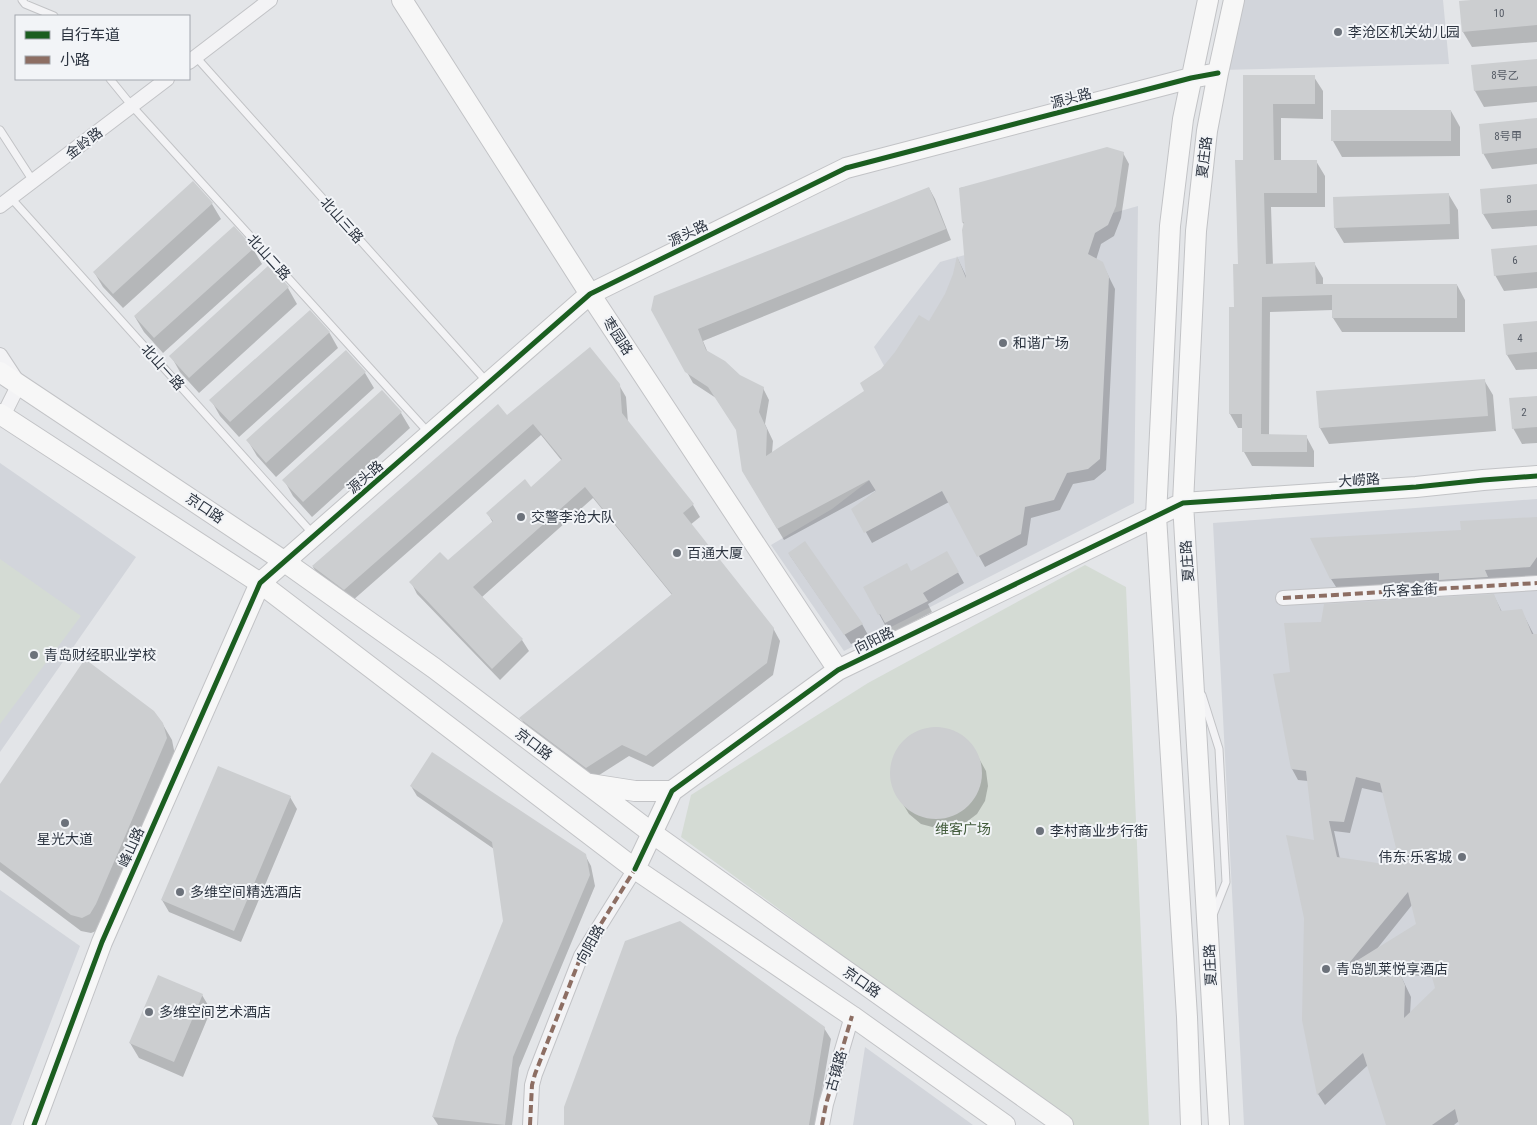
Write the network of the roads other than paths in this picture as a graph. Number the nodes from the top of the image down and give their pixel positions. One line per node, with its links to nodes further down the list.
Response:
1 (22, 0): 6 (lane)
2 (270, 0): 7 (street)
3 (402, 0): 16 (main road, 枣园路)
4 (1208, 0): 9 (main road, 夏庄路)
5 (1234, 0): 8 (main road, 夏庄路)
6 (52, 15)
7 (192, 60): 19 (lane, 北山三路)
8 (1218, 73): 9 (main road, 源头路); 24 (main road, 夏庄路)
9 (1191, 78): 16 (main road, 源头路); 25 (main road, 夏庄路)
10 (111, 80): 12 (lane, 北山二路)
11 (166, 80): 12 (street, 金岭路)
12 (132, 106): 14 (street, 金岭路); 22 (lane, 北山二路)
13 (0, 130): 14 (lane)
14 (33, 181): 15 (street, 金岭路)
15 (5, 202): 26 (lane, 北山一路)
16 (590, 294): 19 (main road, 源头路); 31 (main road, 枣园路)
17 (0, 355): 20 (street)
18 (0, 372): 20 (main road, 京口路)
19 (488, 383): 22 (main road, 源头路)
20 (19, 384): 21 (street); 27 (main road, 京口路)
21 (1, 415): 28 (main road)
22 (430, 434): 26 (main road, 源头路)
23 (1537, 476): 24 (main road, 大崂路)
24 (1183, 503): 25 (main road, 向阳路); 43 (main road, 夏庄路)
25 (1156, 516): 31 (main road, 向阳路); 37 (main road, 夏庄路)
26 (315, 535): 27 (main road, 源头路)
27 (285, 562): 28 (main road, 源头路); 32 (main road, 京口路)
28 (260, 583): 35 (main road); 38 (main road, 峰山路)
29 (1537, 583): 30 (street, 乐客金街)
30 (1283, 598)
31 (838, 670): 33 (main road, 向阳路)
32 (586, 783): 33 (main road); 34 (main road, 京口路)
33 (672, 791): 34 (main road, 向阳路)
34 (652, 833): 35 (main road, 向阳路); 42 (main road, 京口路)
35 (635, 869): 36 (main road); 39 (street, 向阳路)
36 (852, 1016): 40 (street, 古镇路); 41 (main road)
37 (1188, 1119)
38 (34, 1125)
39 (530, 1125)
40 (822, 1125)
41 (1005, 1125)
42 (1062, 1125)
43 (1219, 1125)

